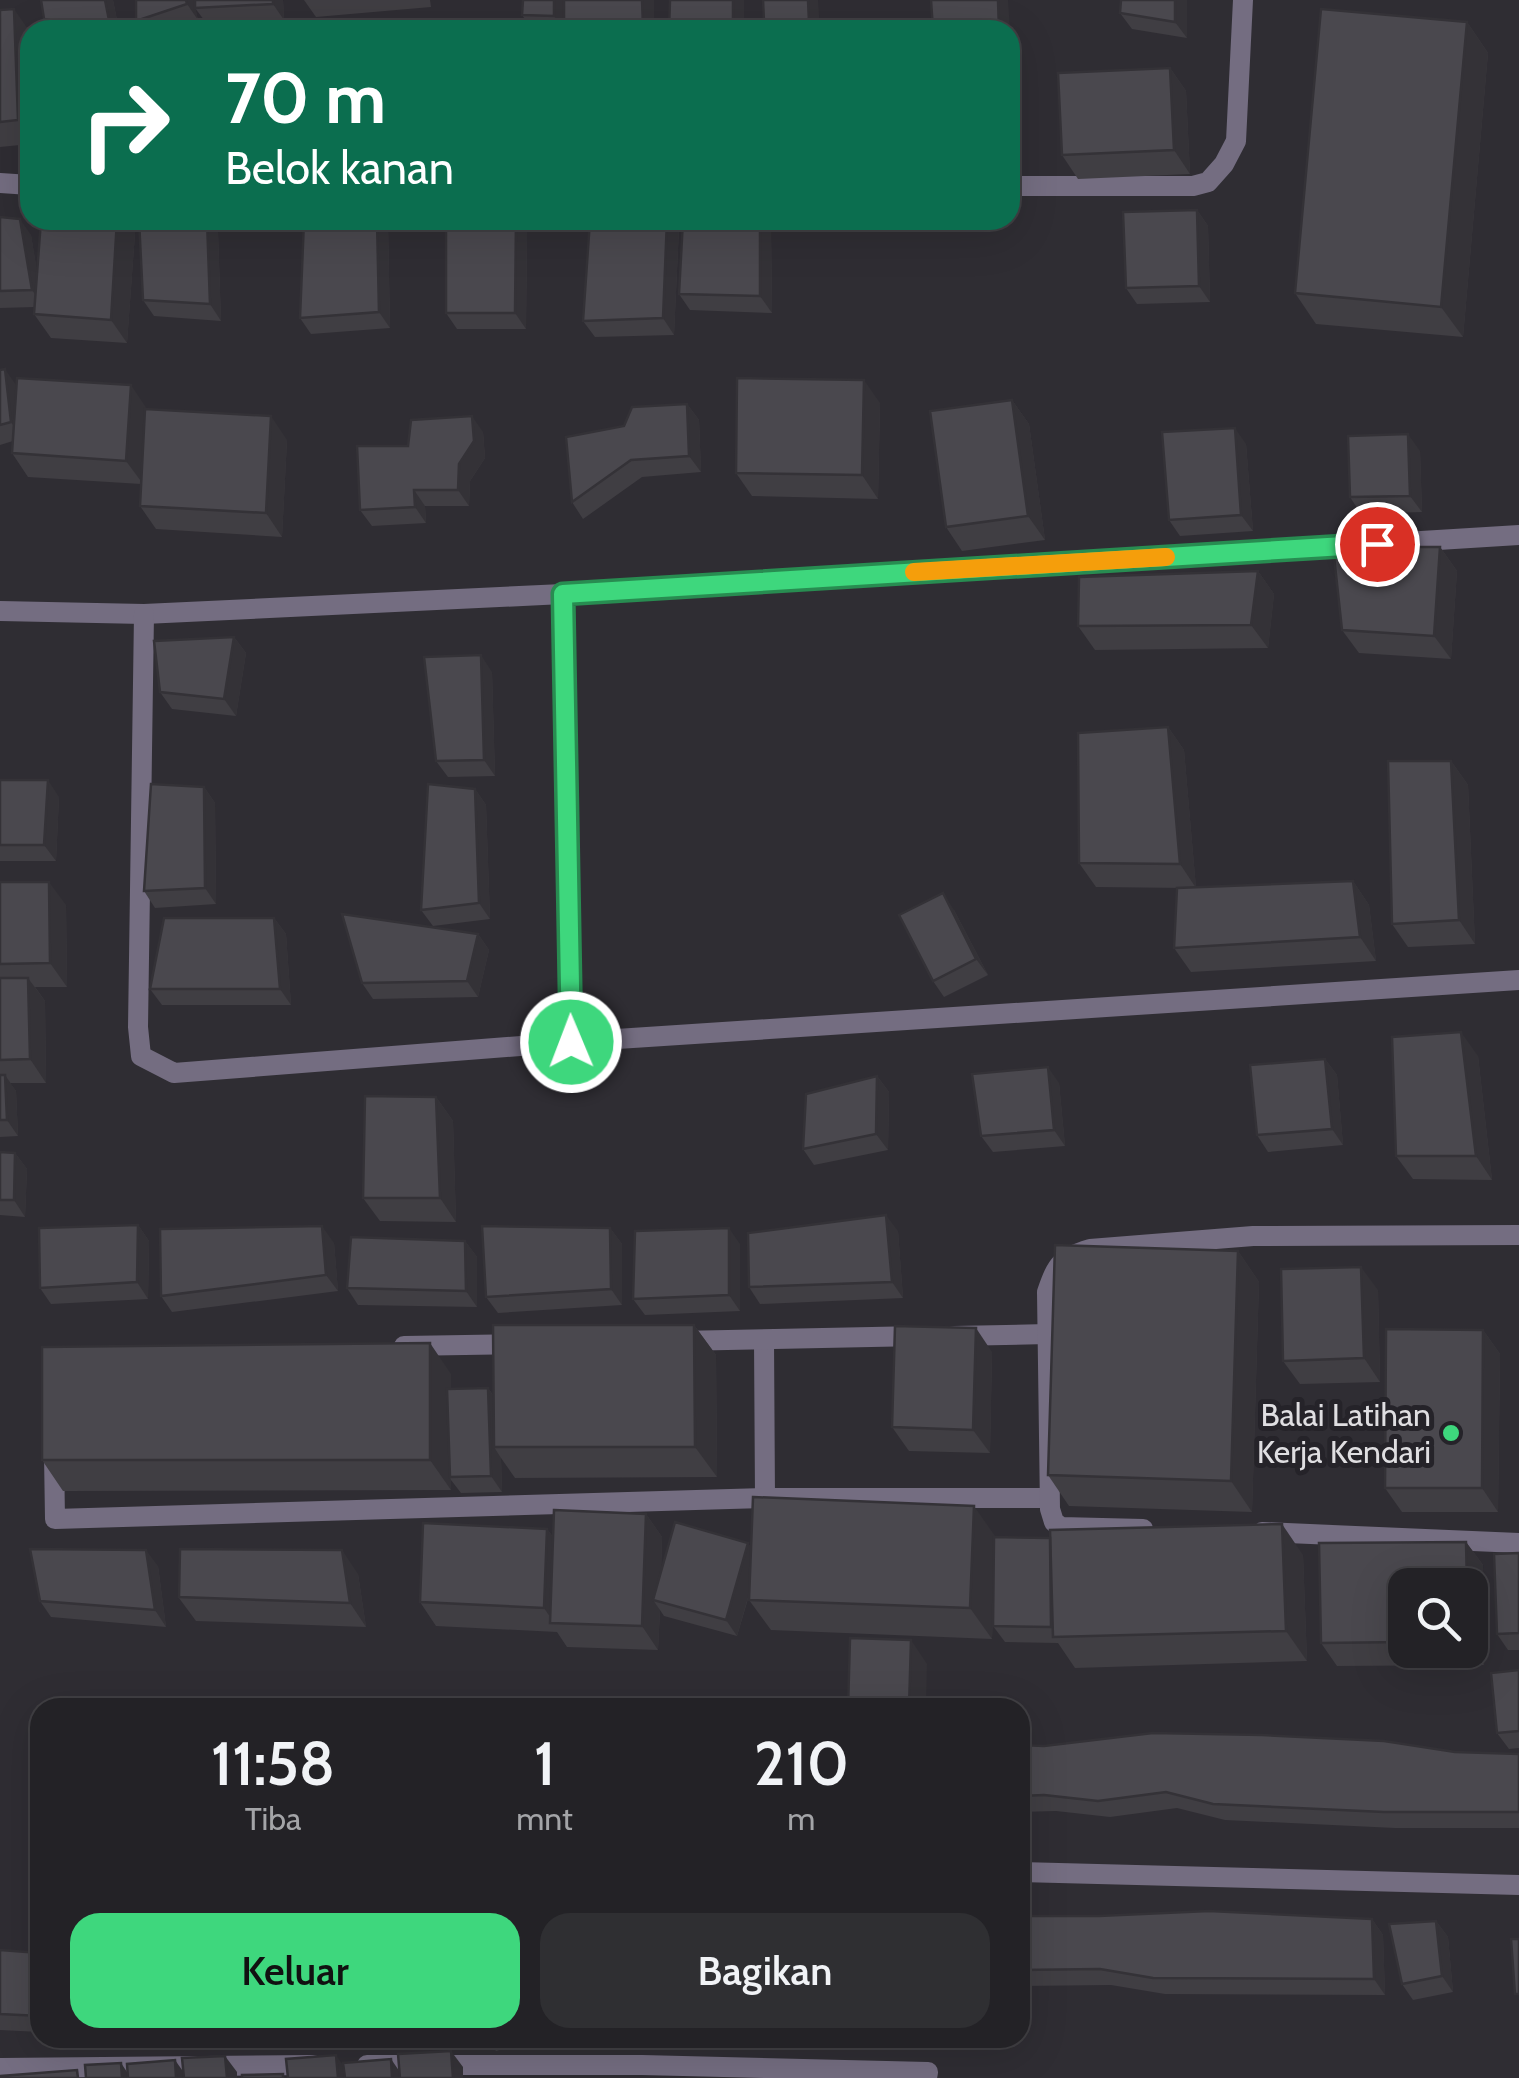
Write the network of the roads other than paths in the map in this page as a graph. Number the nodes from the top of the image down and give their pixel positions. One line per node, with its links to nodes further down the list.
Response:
1 (1243, 0): 2 (street)
2 (1020, 186)
3 (1519, 535): 4 (street)
4 (563, 594): 6 (street); 8 (street)
5 (0, 612): 6 (street)
6 (144, 614): 8 (street)
7 (1519, 980): 8 (street)
8 (571, 1042)
9 (1519, 1235): 10 (street)
10 (1048, 1334): 11 (street); 17 (street)
11 (764, 1340): 12 (street); 16 (street)
12 (666, 1341)
13 (548, 1343): 14 (street)
14 (390, 1346)
15 (53, 1429): 16 (street)
16 (765, 1498): 17 (street)
17 (1049, 1498): 18 (street)
18 (1156, 1530)
19 (1233, 1532): 20 (street)
20 (1519, 1543)
21 (1030, 1872): 22 (street)
22 (1519, 1886)
23 (0, 2068): 24 (street)
24 (928, 2078)

